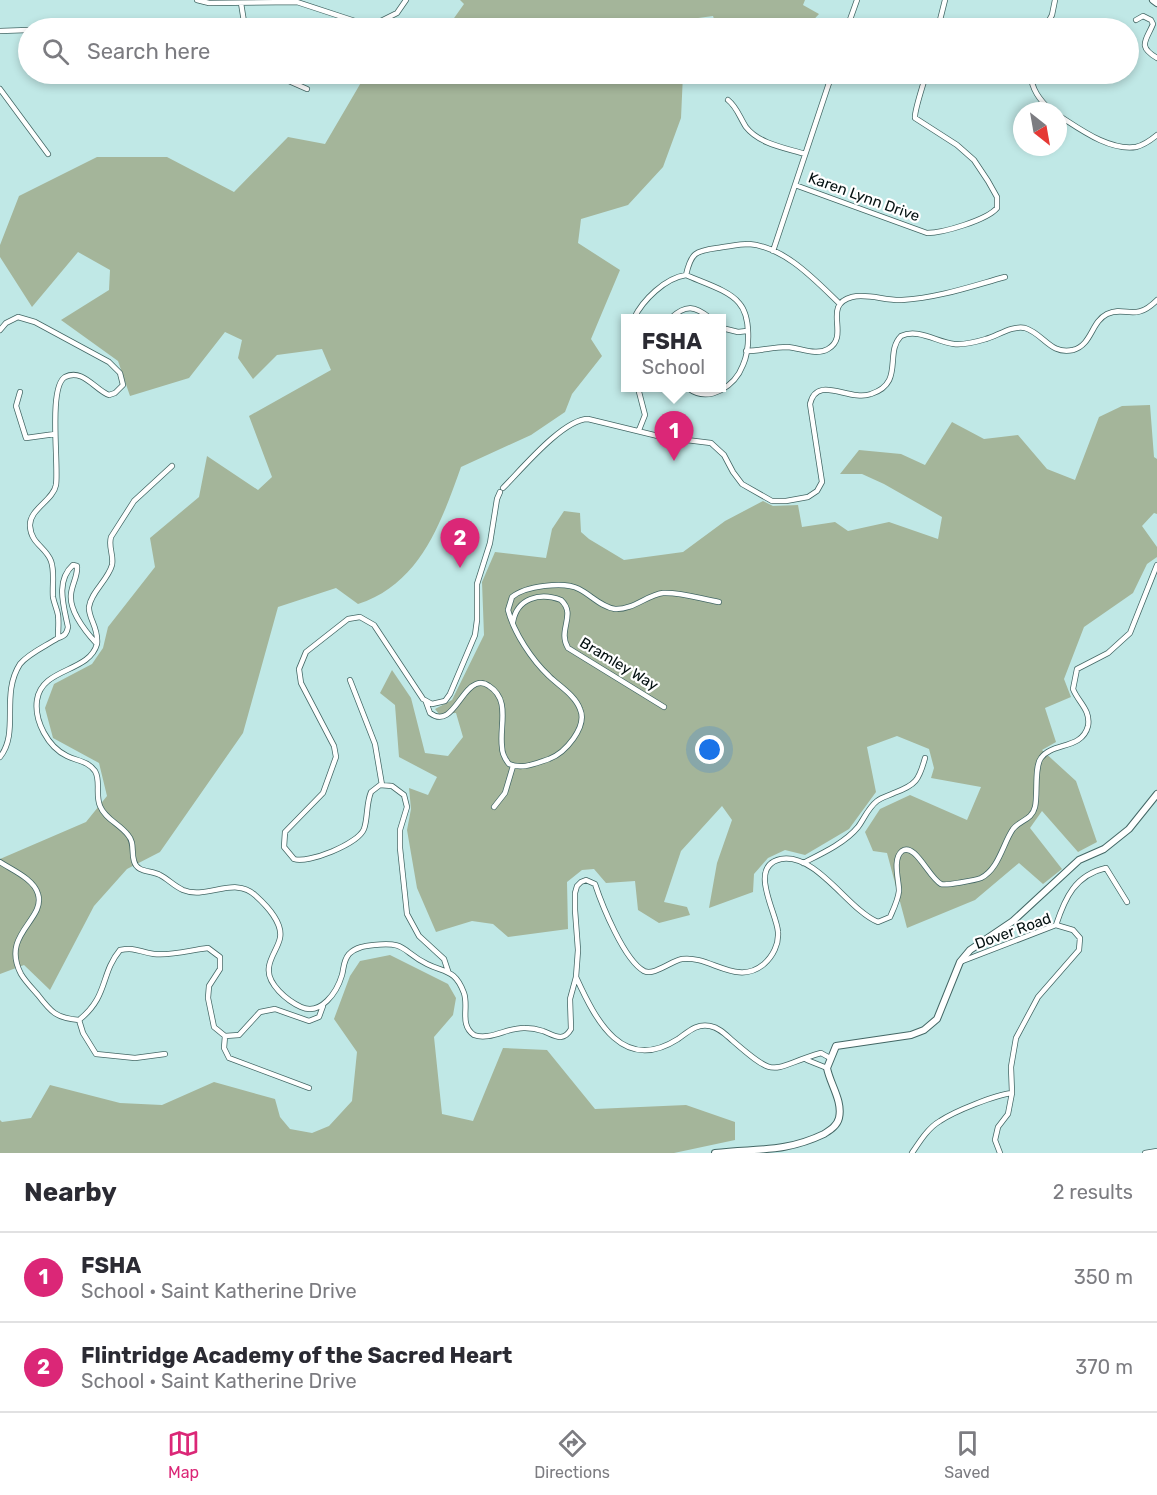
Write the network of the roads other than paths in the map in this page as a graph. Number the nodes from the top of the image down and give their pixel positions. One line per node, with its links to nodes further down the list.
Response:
1 (197, 0): 7 (street)
2 (406, 0): 11 (street)
3 (856, 0): 12 (street)
4 (945, 0): 13 (street)
5 (1055, 0): 14 (street)
6 (1153, 0): 8 (street)
7 (241, 3): 9 (street); 10 (street)
8 (1157, 3)
9 (243, 18)
10 (346, 18)
11 (387, 18)
12 (850, 18)
13 (940, 18)
14 (1050, 18)
15 (1139, 18): 18 (street)
16 (18, 30): 17 (street)
17 (0, 31)
18 (1157, 58)
19 (296, 84): 24 (street)
20 (829, 84): 30 (street)
21 (924, 84): 31 (street, Karen Lynn Drive)
22 (1032, 84): 26 (street)
23 (0, 89): 29 (street)
24 (307, 89)
25 (728, 100): 30 (street, Karen Lynn Drive)
26 (1043, 102)
27 (1067, 121): 28 (street)
28 (1157, 135)
29 (48, 154)
30 (806, 154): 31 (street)
31 (795, 184): 32 (street)
32 (772, 251): 33 (street); 36 (street)
33 (686, 275): 37 (street); 42 (street)
34 (1005, 277): 36 (street)
35 (1157, 300): 49 (street)
36 (840, 304): 43 (street)
37 (637, 314)
38 (676, 314): 39 (street)
39 (705, 314)
40 (726, 329): 42 (street)
41 (0, 330): 50 (street)
42 (747, 331): 43 (street)
43 (746, 351): 44 (street)
44 (726, 387)
45 (20, 392): 50 (street)
46 (639, 392): 49 (street)
47 (696, 392): 48 (street)
48 (712, 392)
49 (639, 430): 58 (street)
50 (56, 434): 55 (street)
51 (172, 466): 56 (street)
52 (1157, 565): 67 (street)
53 (719, 602): 54 (street)
54 (513, 624): 59 (street, Bramley Way); 62 (street)
55 (58, 638): 56 (street); 60 (street)
56 (97, 644): 73 (street)
57 (350, 680): 63 (street)
58 (426, 702): 62 (street); 63 (street)
59 (664, 707)
60 (0, 758)
61 (925, 758): 67 (street)
62 (513, 766): 65 (street)
63 (382, 785): 71 (street)
64 (1157, 794): 70 (street)
65 (494, 807)
66 (0, 862): 74 (street)
67 (803, 863): 72 (street)
68 (1127, 902): 69 (street)
69 (1056, 924): 70 (street, Dover Road); 81 (street, Dover Road)
70 (960, 962): 77 (street)
71 (448, 971): 72 (street); 73 (street)
72 (576, 977): 78 (street)
73 (324, 1004): 75 (street)
74 (79, 1020): 75 (street); 76 (street)
75 (225, 1036): 80 (street)
76 (165, 1054)
77 (830, 1058): 78 (street); 79 (street)
78 (807, 1060): 79 (street)
79 (827, 1068): 83 (street)
80 (309, 1088)
81 (1012, 1093): 84 (street); 85 (street, Dover Road)
82 (1157, 1151): 86 (street)
83 (715, 1153)
84 (912, 1153)
85 (1000, 1153)
86 (1145, 1153)

